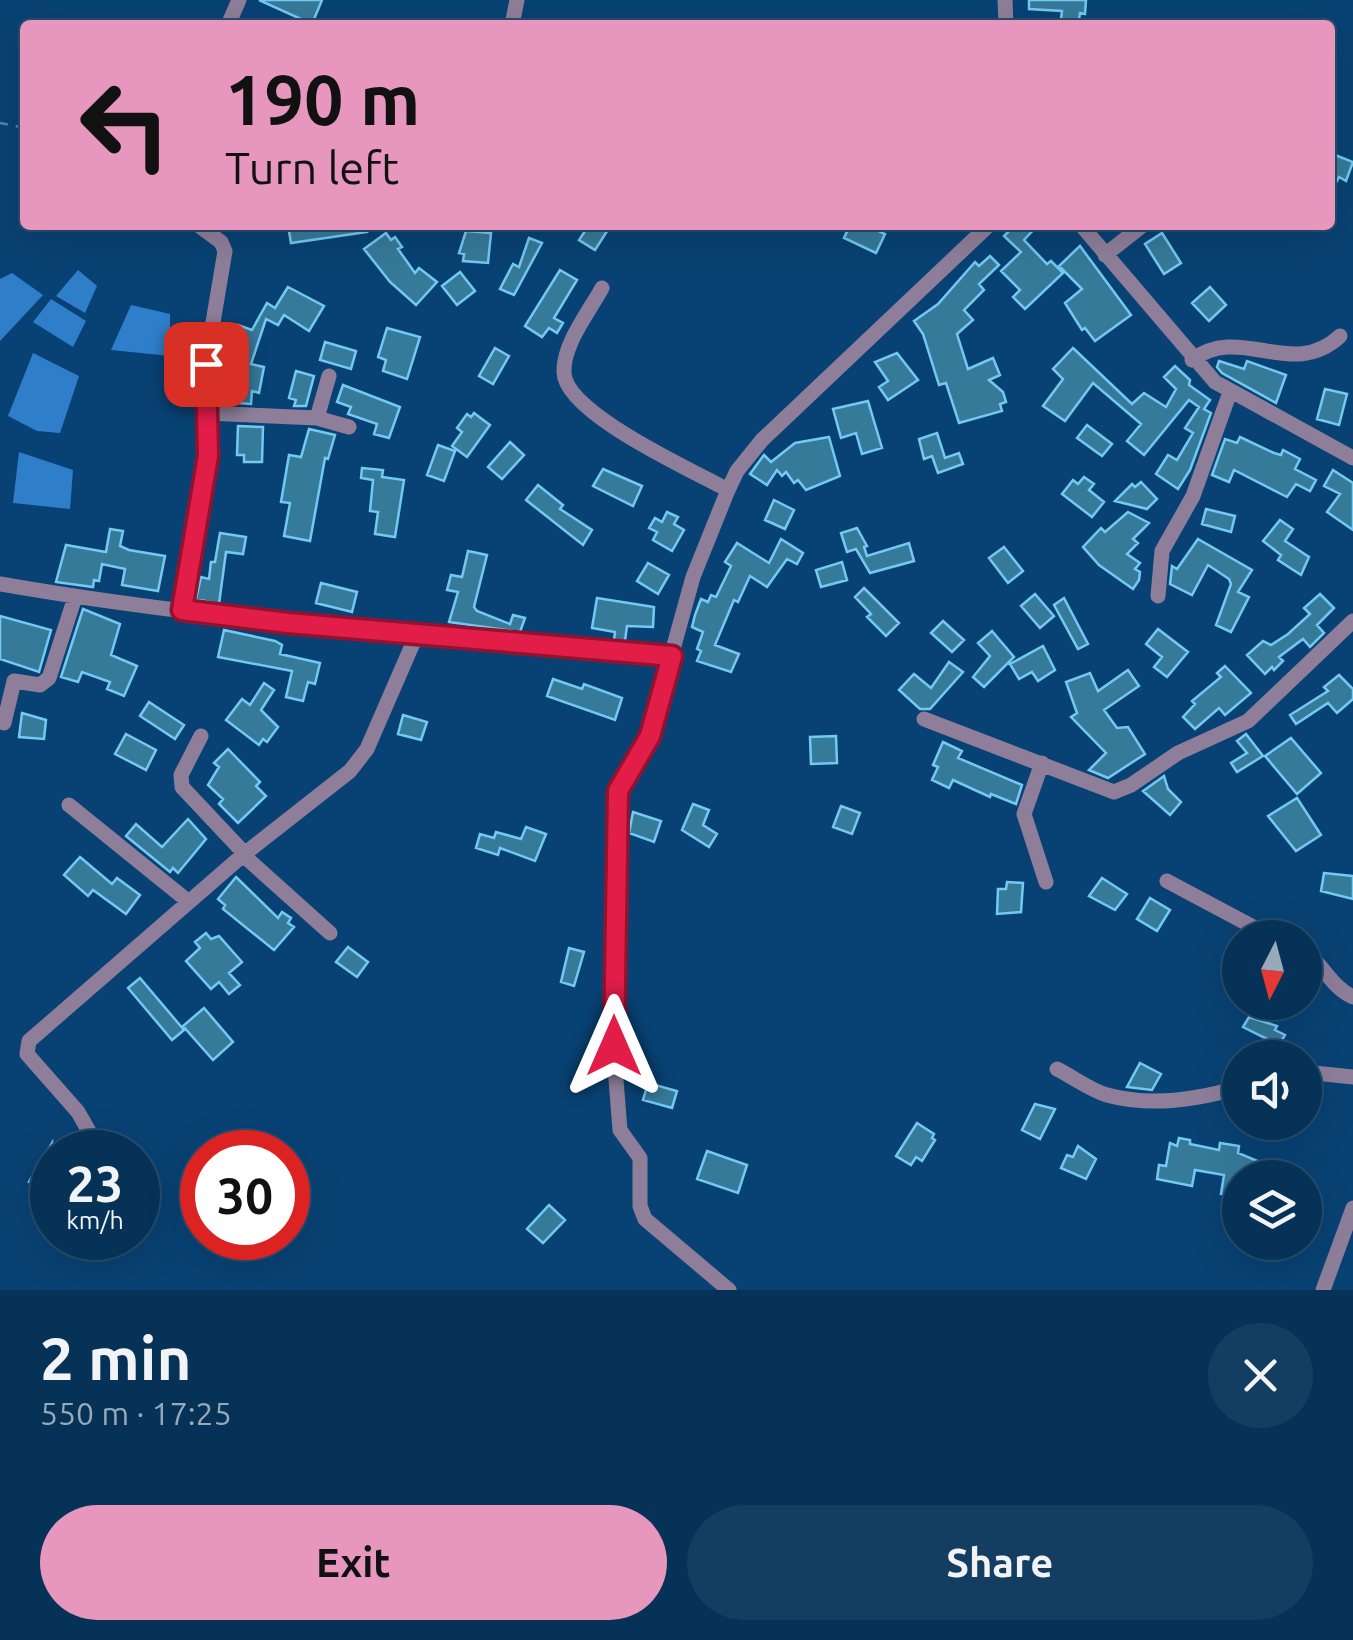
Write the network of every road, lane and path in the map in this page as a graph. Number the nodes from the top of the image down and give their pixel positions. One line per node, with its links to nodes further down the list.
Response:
1 (205, 230): 11 (street)
2 (985, 230): 15 (street)
3 (1085, 230): 5 (street)
4 (1136, 230): 5 (street)
5 (1105, 254): 8 (street)
6 (602, 288): 15 (street)
7 (1340, 336): 8 (street)
8 (1192, 360): 10 (street)
9 (329, 376): 12 (street)
10 (1230, 392): 14 (street); 17 (street)
11 (208, 413): 12 (street); 19 (street)
12 (317, 418): 13 (street)
13 (349, 427)
14 (1353, 458)
15 (728, 490): 22 (street)
16 (0, 584): 18 (street)
17 (1158, 596)
18 (75, 597): 19 (street); 24 (street)
19 (182, 610): 21 (street)
20 (1353, 621): 26 (street)
21 (417, 634): 22 (street); 28 (street)
22 (672, 656): 42 (street)
23 (924, 719): 26 (street)
24 (4, 723)
25 (201, 736): 28 (street)
26 (1042, 763): 30 (street)
27 (70, 805): 31 (street)
28 (244, 855): 31 (street); 33 (street)
29 (1166, 881): 32 (street)
30 (1046, 882)
31 (189, 902): 40 (street)
32 (1240, 920)
33 (330, 933)
34 (1322, 965): 35 (street)
35 (1353, 996)
36 (1058, 1069): 39 (street)
37 (1322, 1074): 38 (street)
38 (1353, 1078)
39 (1222, 1091)
40 (89, 1130)
41 (1353, 1208): 43 (street)
42 (729, 1290)
43 (1323, 1290)

